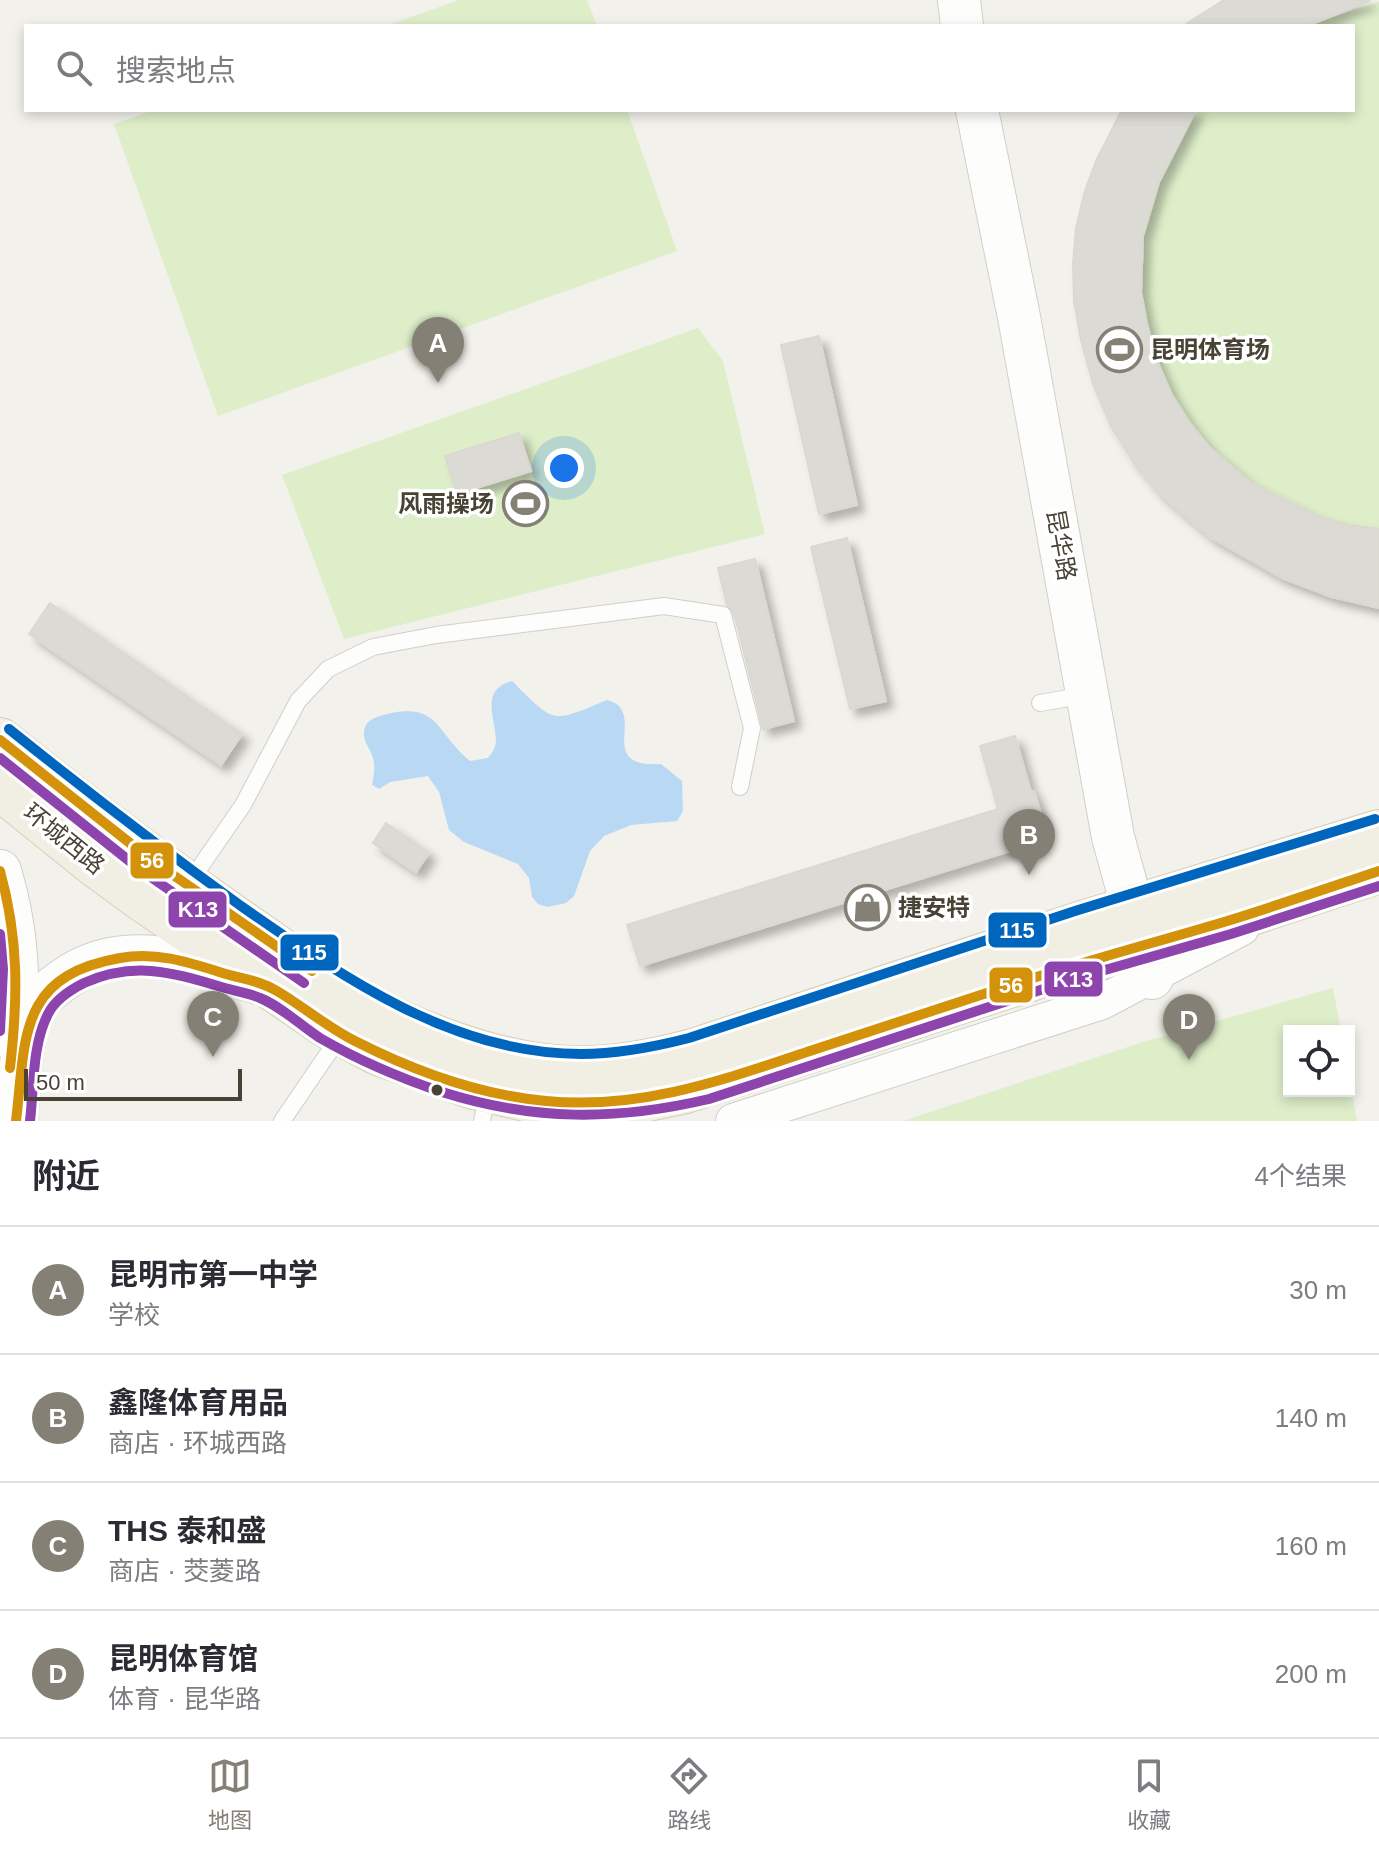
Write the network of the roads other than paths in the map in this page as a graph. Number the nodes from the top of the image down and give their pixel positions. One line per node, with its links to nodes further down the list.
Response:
1 (959, 0): 2 (street)
2 (962, 24)
3 (977, 112): 4 (street, 昆华路)
4 (1088, 694): 5 (lane); 13 (street, 昆华路)
5 (1040, 703)
6 (0, 740): 12 (main road, 环城西路)
7 (740, 787): 12 (lane)
8 (0, 788): 14 (main road, 环城西路)
9 (1379, 832): 13 (main road, 环城西路)
10 (0, 871): 17 (street)
11 (1379, 871): 13 (main road, 环城西路)
12 (187, 885): 13 (main road, 环城西路)
13 (1142, 943): 16 (main road, 环城西路); 21 (street)
14 (268, 985): 15 (main road, 环城西路); 18 (street)
15 (342, 1034): 16 (main road, 环城西路); 19 (lane)
16 (491, 1102): 20 (street)
17 (3, 1121)
18 (16, 1121)
19 (282, 1121)
20 (557, 1121)
21 (733, 1121)

